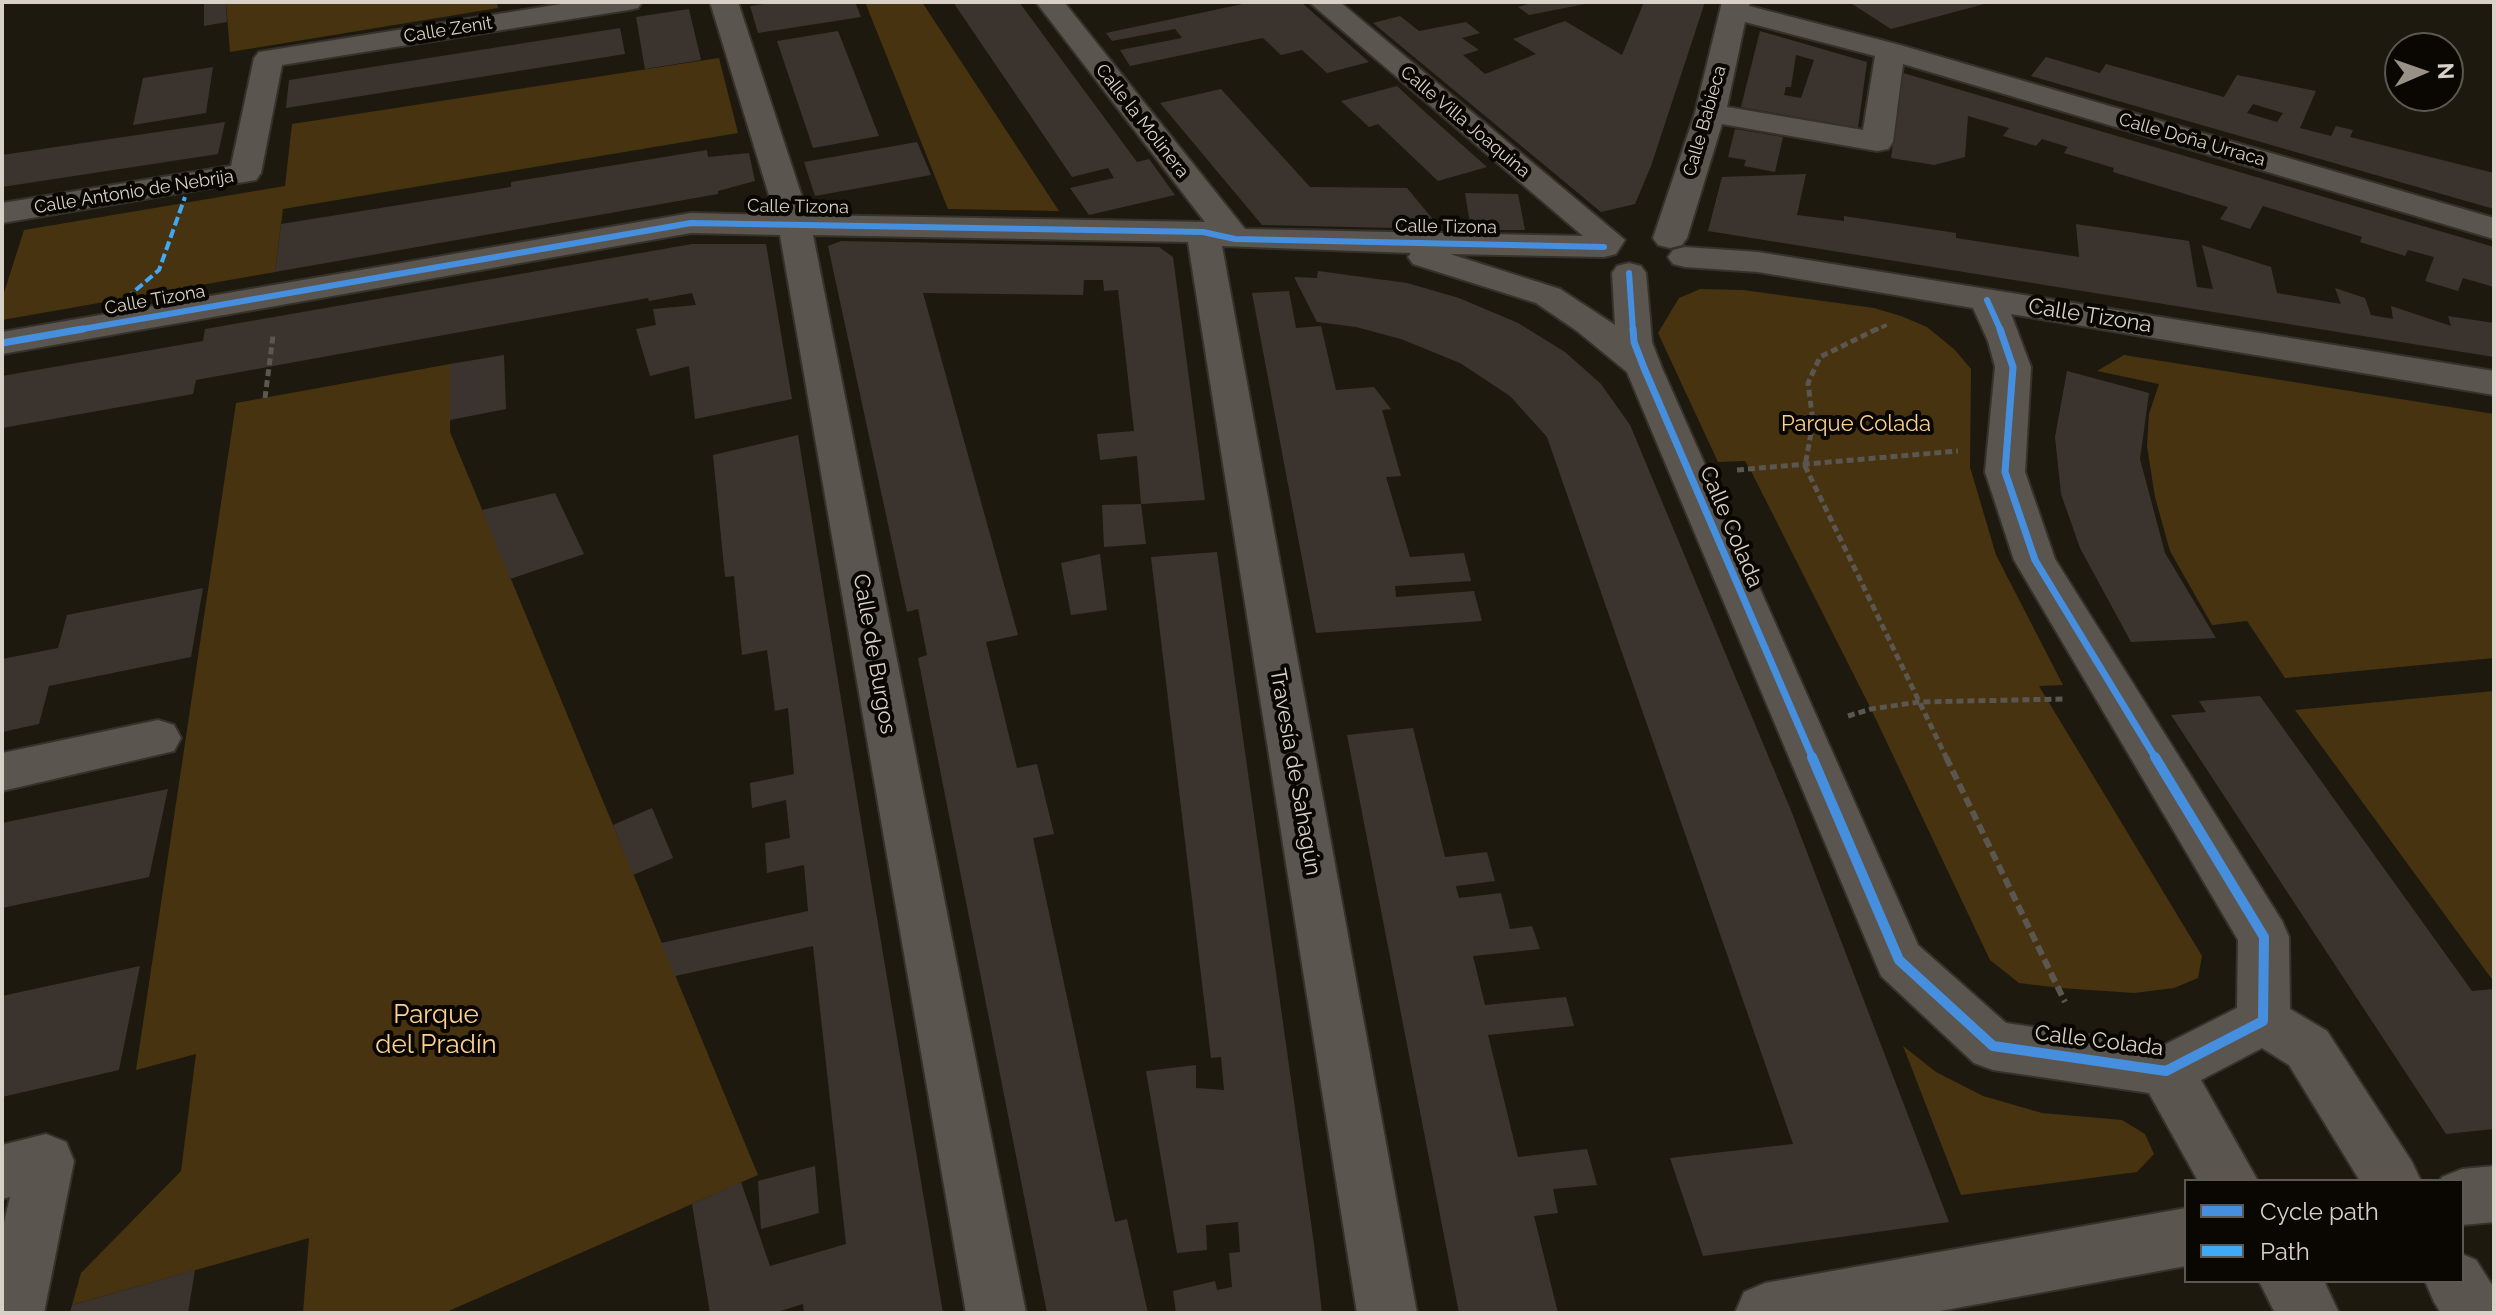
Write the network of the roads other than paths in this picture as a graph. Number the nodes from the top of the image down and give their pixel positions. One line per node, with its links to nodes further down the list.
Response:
1 (628, 2): 8 (street, Calle Zenit)
2 (724, 2): 11 (street, Calle de Burgos)
3 (1050, 2): 13 (street, Calle la Molinera)
4 (1323, 2): 16 (street, Calle Villa Joaquina)
5 (1803, 2): 7 (street, Calle Doña Urraca)
6 (1736, 6): 7 (street, Calle Doña Urraca); 9 (street, Calle Babieca)
7 (1890, 51): 9 (street); 12 (street, Calle Doña Urraca)
8 (269, 58): 10 (street, Calle Antonio de Nebrija)
9 (1710, 113): 15 (street, Calle Babieca)
10 (2, 213)
11 (794, 222): 13 (street, Calle Tizona); 18 (street, Calle Tizona); 34 (street, Calle de Burgos)
12 (2494, 229)
13 (1219, 235): 14 (street, Calle Tizona); 35 (street, Travesía de Sahagún)
14 (1376, 242): 16 (street, Calle Tizona); 19 (street, Calle Colada)
15 (1677, 248): 16 (street); 16 (street); 17 (street, Calle Tizona)
16 (1613, 254): 19 (street, Calle Colada)
17 (1987, 300): 20 (street, Calle Tizona); 23 (street)
18 (2, 343)
19 (1643, 366): 24 (street, Calle Colada)
20 (2494, 383)
21 (158, 738): 22 (street)
22 (2, 772)
23 (2263, 1021): 24 (street, Calle Colada); 27 (street)
24 (2166, 1071): 26 (street)
25 (24, 1166): 33 (street)
26 (2228, 1179)
27 (2391, 1179)
28 (2494, 1194): 29 (street)
29 (2464, 1197)
30 (2184, 1237): 36 (street)
31 (2290, 1283): 37 (street)
32 (2456, 1283): 38 (street)
33 (14, 1313)
34 (996, 1313)
35 (1387, 1313)
36 (1765, 1313)
37 (2309, 1313)
38 (2475, 1313)

